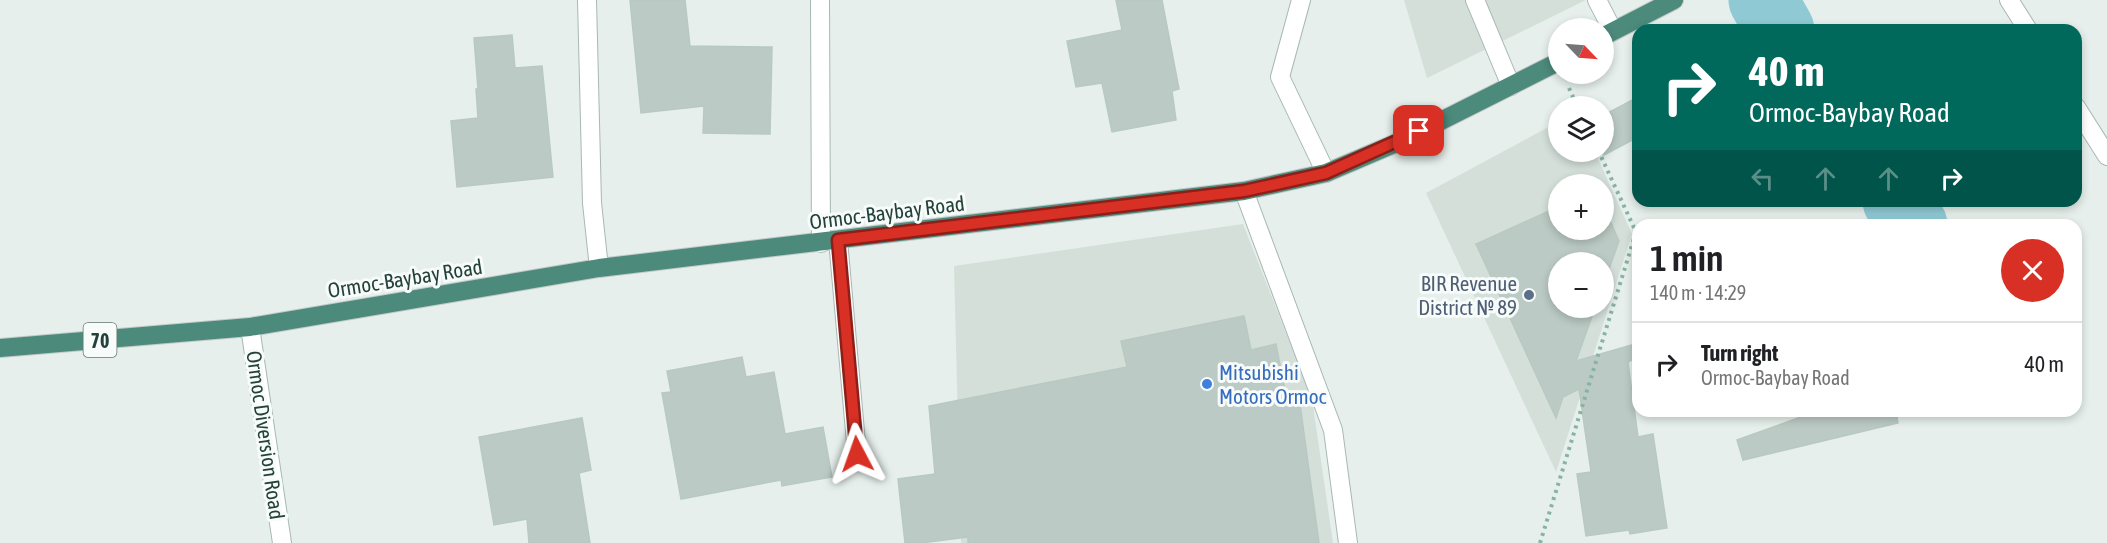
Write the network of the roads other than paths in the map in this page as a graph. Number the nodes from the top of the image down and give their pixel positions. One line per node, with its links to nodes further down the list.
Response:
1 (587, 0): 18 (street)
2 (820, 0): 17 (street)
3 (1301, 0): 15 (street)
4 (1475, 0): 12 (street)
5 (1597, 0): 8 (street)
6 (1674, 0): 10 (highway)
7 (2009, 0): 9 (street)
8 (1603, 18)
9 (2024, 24)
10 (1614, 31)
11 (1548, 67): 12 (highway, Ormoc-Baybay Road / 70)
12 (1511, 86): 15 (highway, Ormoc-Baybay Road / 70)
13 (2082, 116): 14 (street)
14 (2107, 156)
15 (1326, 173): 16 (highway, Ormoc-Baybay Road / 70)
16 (1244, 191): 17 (highway, Ormoc-Baybay Road / 70); 23 (street)
17 (830, 241): 18 (highway, Ormoc-Baybay Road / 70); 21 (street)
18 (599, 268): 19 (highway, Ormoc-Baybay Road / 70)
19 (250, 327): 20 (highway, Ormoc-Baybay Road / 70); 22 (street, Ormoc Diversion Road)
20 (0, 348)
21 (857, 454)
22 (282, 543)
23 (1348, 543)

